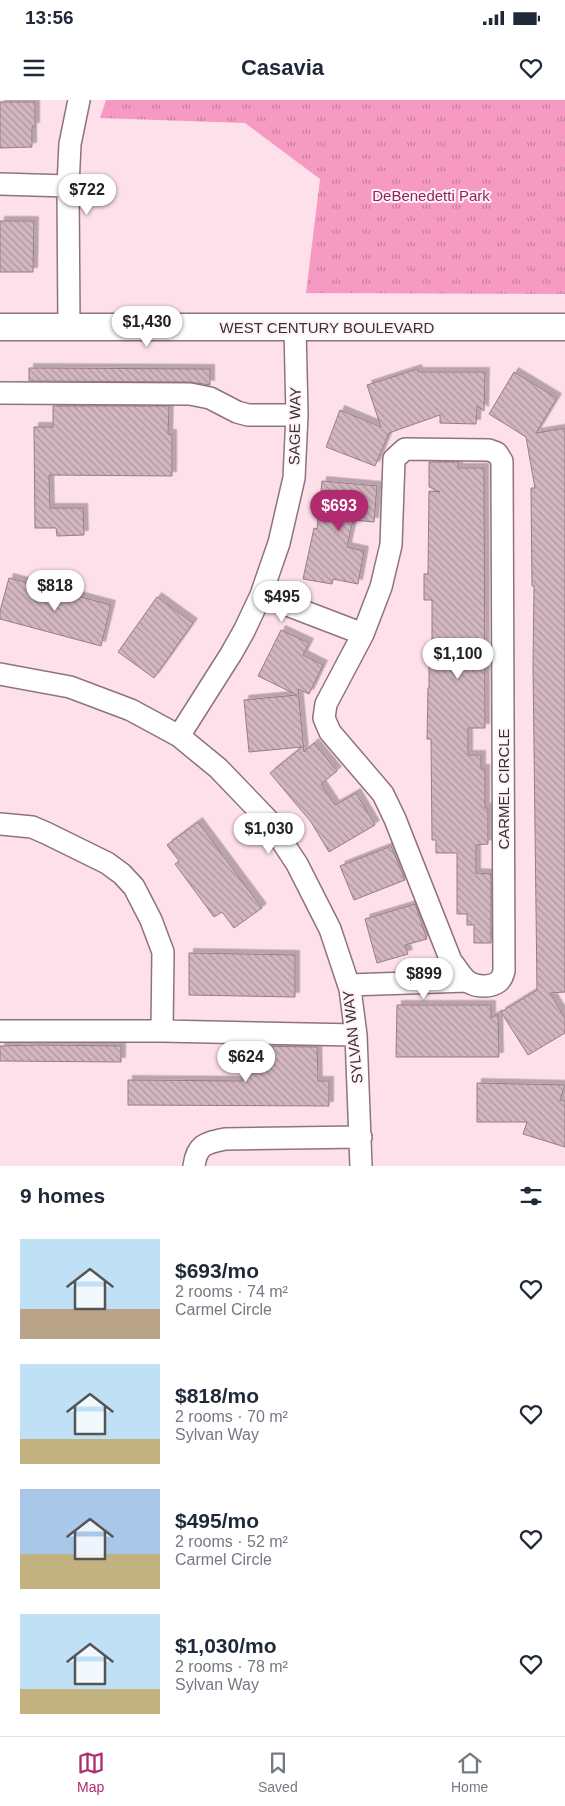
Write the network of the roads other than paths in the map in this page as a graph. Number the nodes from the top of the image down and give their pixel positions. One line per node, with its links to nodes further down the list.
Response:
1 (79, 100): 3 (street)
2 (0, 184): 3 (street)
3 (68, 186): 5 (street)
4 (0, 327): 5 (street, WEST CENTURY BOULEVARD)
5 (69, 327): 7 (street, WEST CENTURY BOULEVARD)
6 (565, 327): 7 (street, WEST CENTURY BOULEVARD)
7 (294, 328): 9 (street, SAGE WAY)
8 (0, 393): 9 (street)
9 (297, 415): 10 (street, SAGE WAY)
10 (261, 595): 11 (street); 13 (street, SAGE WAY)
11 (363, 634): 15 (street, CARMEL CIRCLE); 15 (street, CARMEL CIRCLE)
12 (0, 674): 13 (street, SYLVAN WAY)
13 (178, 736): 16 (street, SYLVAN WAY)
14 (0, 824): 17 (street)
15 (467, 981): 16 (street)
16 (349, 985): 19 (street, SYLVAN WAY)
17 (162, 1030): 18 (street); 19 (street)
18 (0, 1031)
19 (356, 1035): 20 (street, SYLVAN WAY)
20 (361, 1138): 21 (street); 22 (street, SYLVAN WAY)
21 (194, 1166)
22 (361, 1166)

